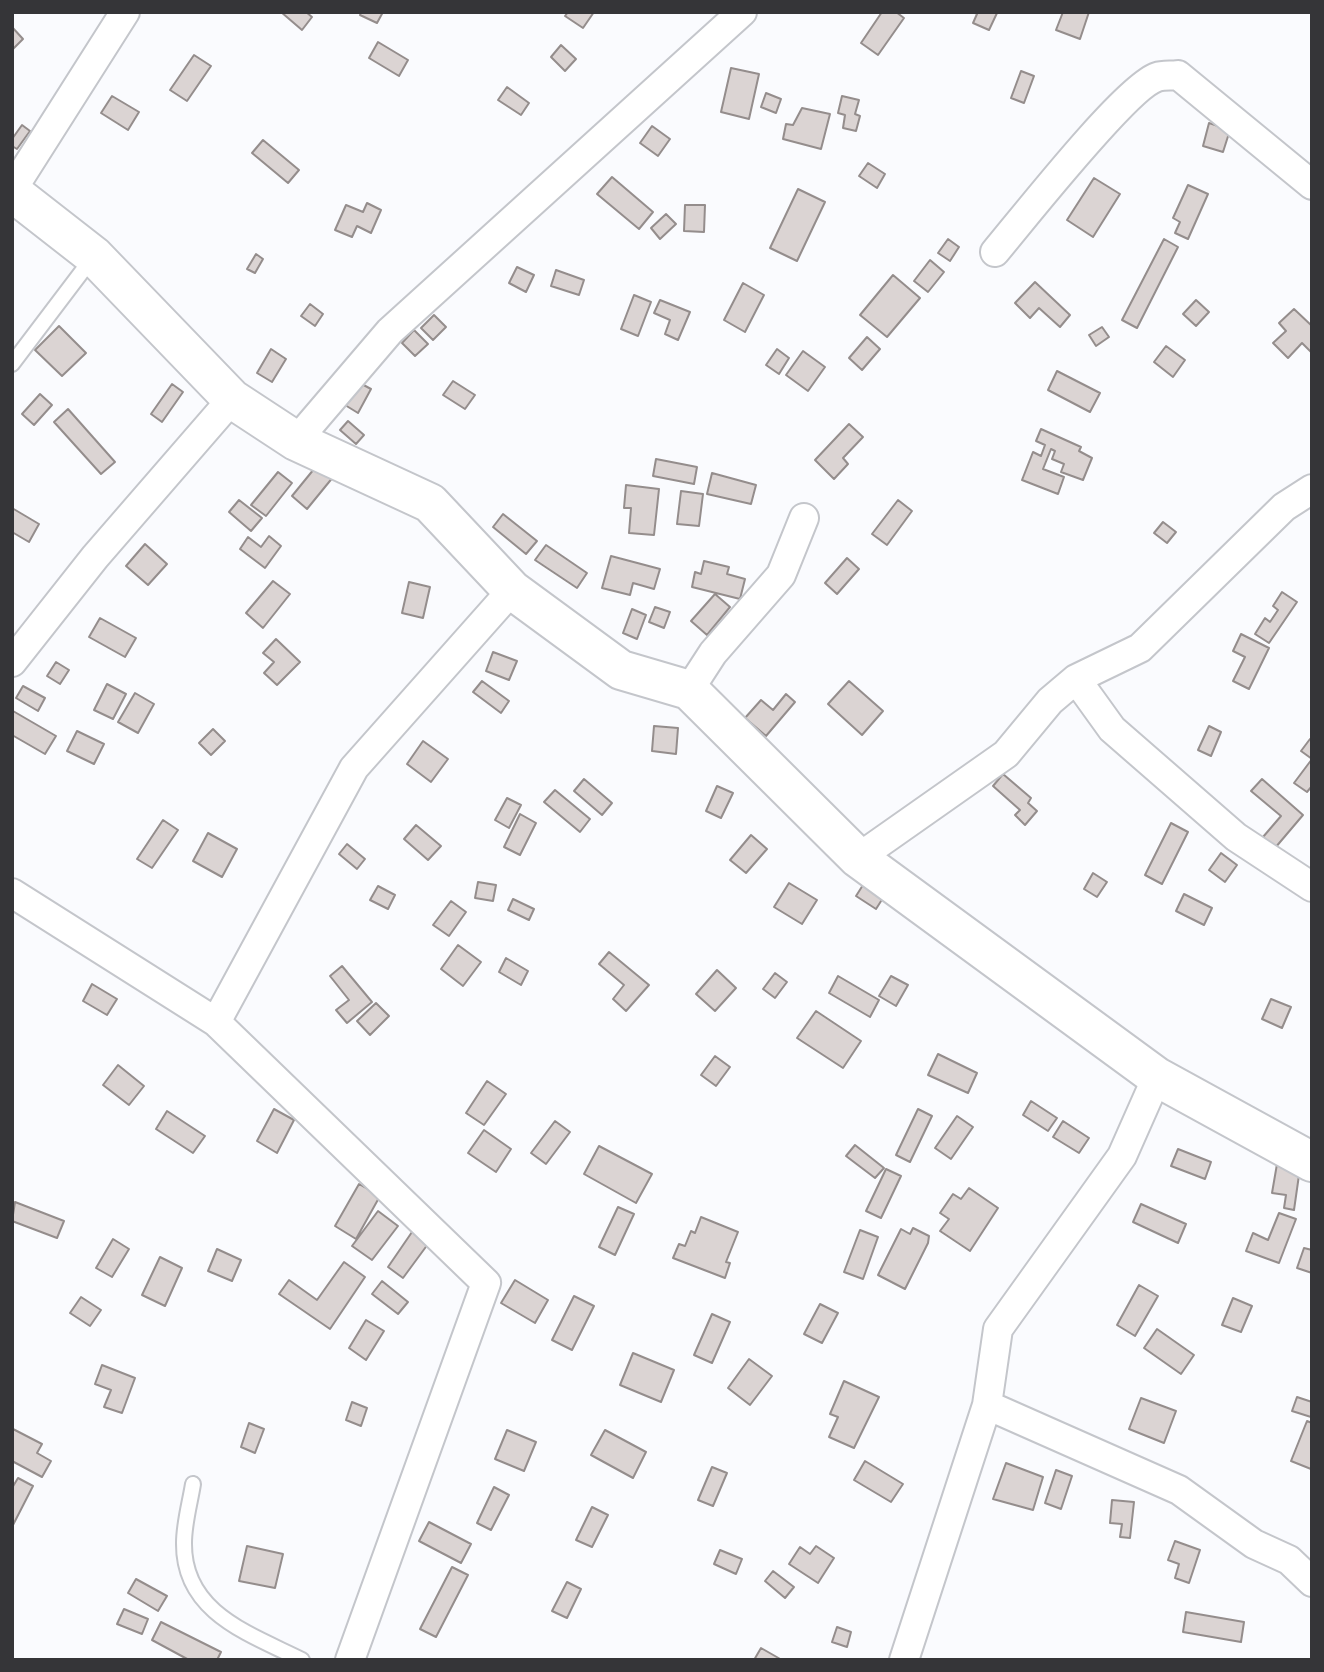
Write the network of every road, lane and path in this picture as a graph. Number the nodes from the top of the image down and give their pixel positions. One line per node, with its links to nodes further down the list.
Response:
1 (125, 12): 4 (street)
2 (742, 12): 9 (street)
3 (1312, 186): 5 (street)
4 (12, 191): 6 (street)
5 (995, 252)
6 (94, 256): 7 (lane); 8 (street)
7 (12, 364)
8 (232, 399): 9 (street); 13 (street)
9 (296, 441): 12 (street)
10 (1312, 489): 14 (street)
11 (804, 518): 15 (street)
12 (512, 590): 15 (street); 19 (street)
13 (12, 662)
14 (1076, 679): 16 (street); 17 (street)
15 (689, 690): 16 (street)
16 (858, 858): 20 (street)
17 (1312, 887)
18 (12, 892): 19 (street)
19 (216, 1022): 26 (street)
20 (1157, 1077): 21 (street); 22 (street)
21 (1312, 1162)
22 (987, 1405): 24 (street); 27 (street)
23 (193, 1484): 25 (lane)
24 (1312, 1582)
25 (302, 1660)
26 (351, 1660)
27 (904, 1660)

